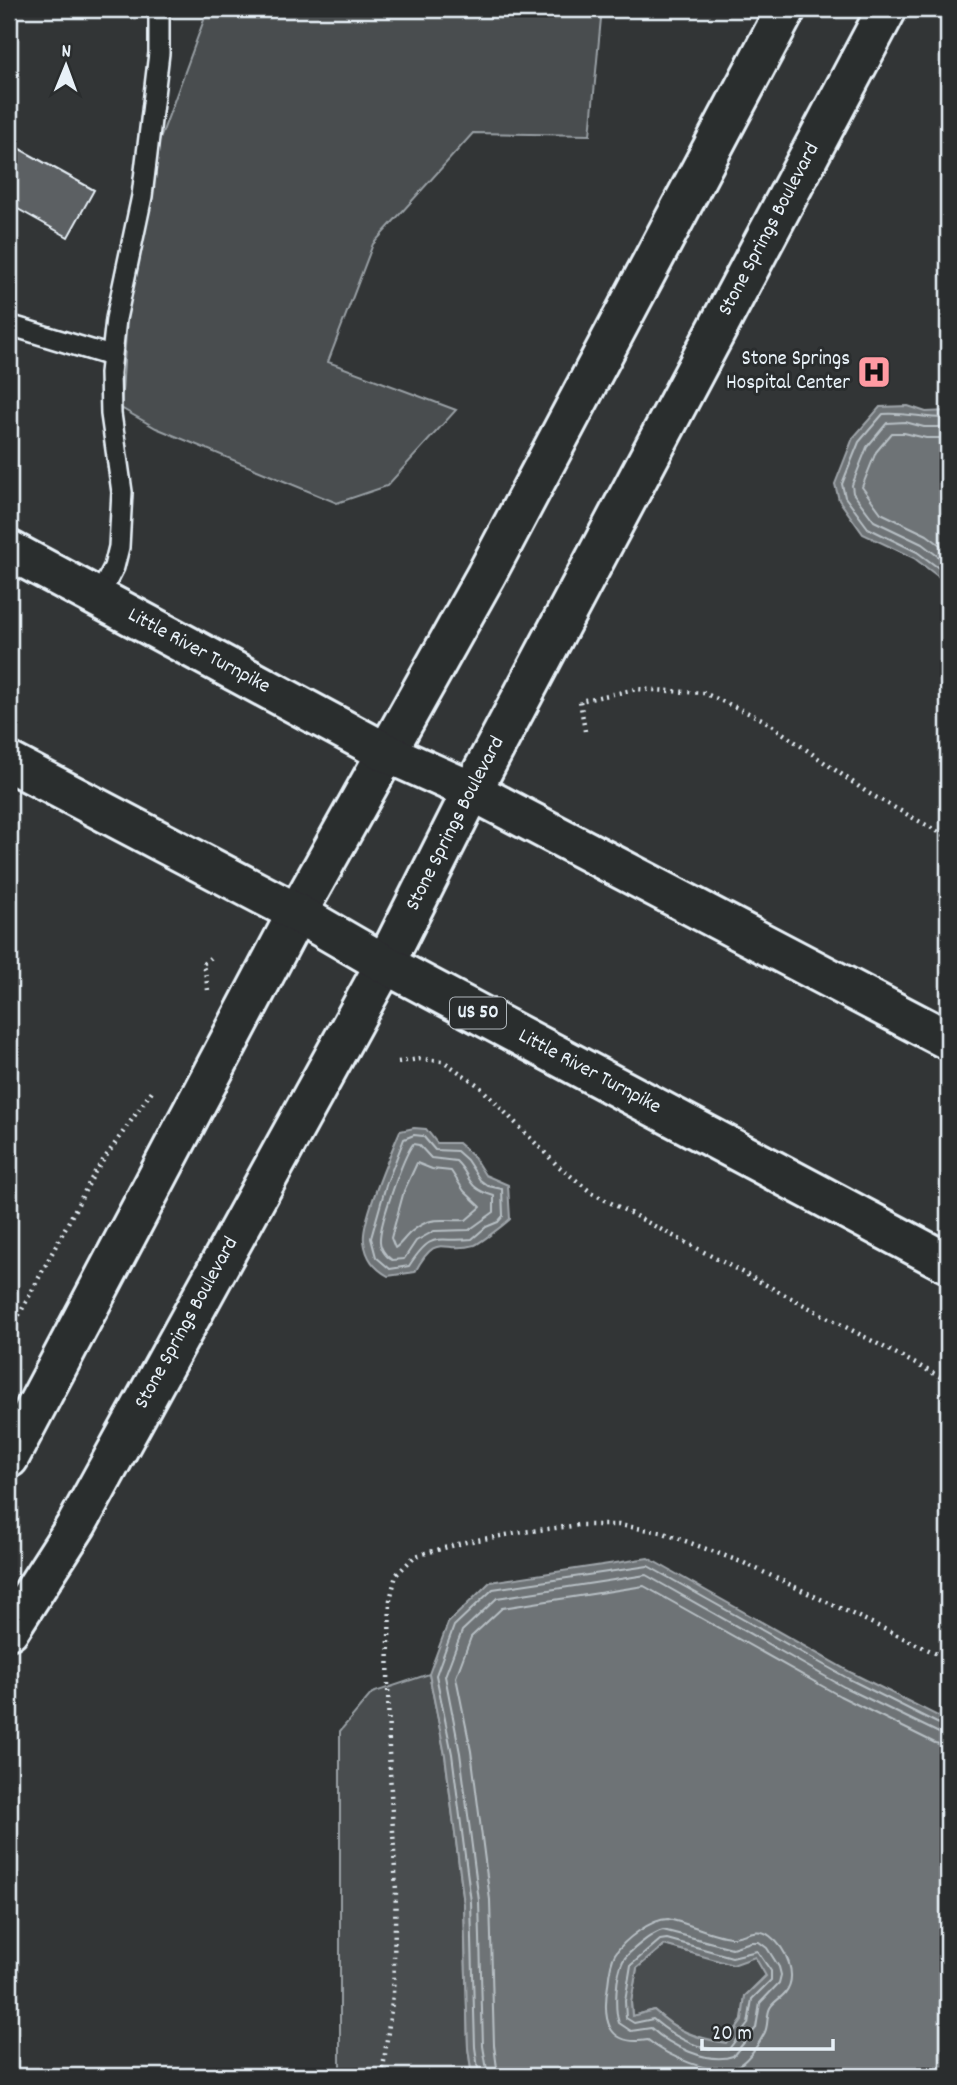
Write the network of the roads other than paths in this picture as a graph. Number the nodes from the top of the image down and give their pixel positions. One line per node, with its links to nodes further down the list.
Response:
1 (159, 9): 5 (lane)
2 (786, 9): 8 (main road)
3 (887, 9): 10 (main road, Stone Springs Boulevard)
4 (9, 326): 5 (lane)
5 (111, 356): 7 (lane)
6 (9, 551): 7 (main road, Little River Turnpike)
7 (98, 598): 8 (main road, Little River Turnpike)
8 (387, 753): 10 (main road, Little River Turnpike); 11 (main road)
9 (9, 762): 11 (main road, Little River Turnpike / US 50)
10 (472, 791): 12 (main road, Stone Springs Boulevard); 13 (main road, Little River Turnpike)
11 (298, 913): 12 (main road, Little River Turnpike / US 50); 15 (main road)
12 (385, 964): 14 (main road, Little River Turnpike / US 50); 16 (main road, Stone Springs Boulevard)
13 (948, 1040)
14 (948, 1263)
15 (9, 1458)
16 (9, 1630)

